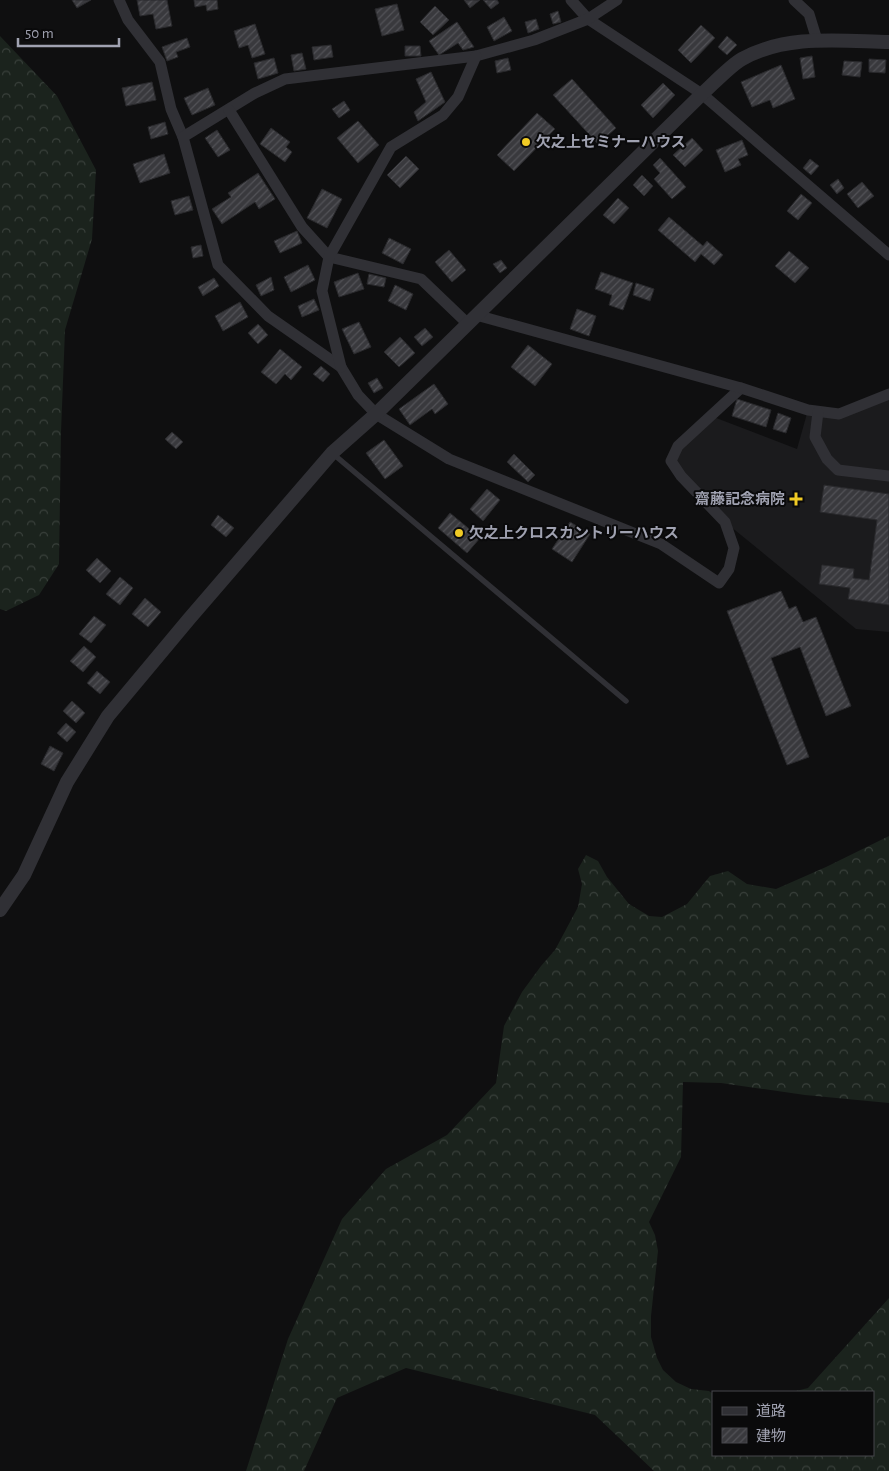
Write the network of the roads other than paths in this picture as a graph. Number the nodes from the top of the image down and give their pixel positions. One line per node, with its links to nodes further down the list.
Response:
1 (119, 0): 11 (street)
2 (571, 0): 5 (street)
3 (616, 0): 5 (street)
4 (794, 0): 6 (street)
5 (588, 19): 8 (street); 9 (street)
6 (817, 40): 7 (street); 9 (street)
7 (889, 42)
8 (476, 56): 10 (street); 13 (street)
9 (702, 94): 12 (street); 14 (street)
10 (229, 110): 11 (street); 13 (street)
11 (183, 137): 15 (street)
12 (889, 255)
13 (329, 257): 14 (street); 15 (street)
14 (472, 319): 16 (street); 19 (street)
15 (341, 367): 19 (street)
16 (741, 388): 18 (street); 19 (street)
17 (889, 394): 18 (street)
18 (818, 412): 21 (street)
19 (376, 414): 20 (street)
20 (332, 453): 22 (lane); 23 (street)
21 (889, 476)
22 (626, 701)
23 (0, 910)

